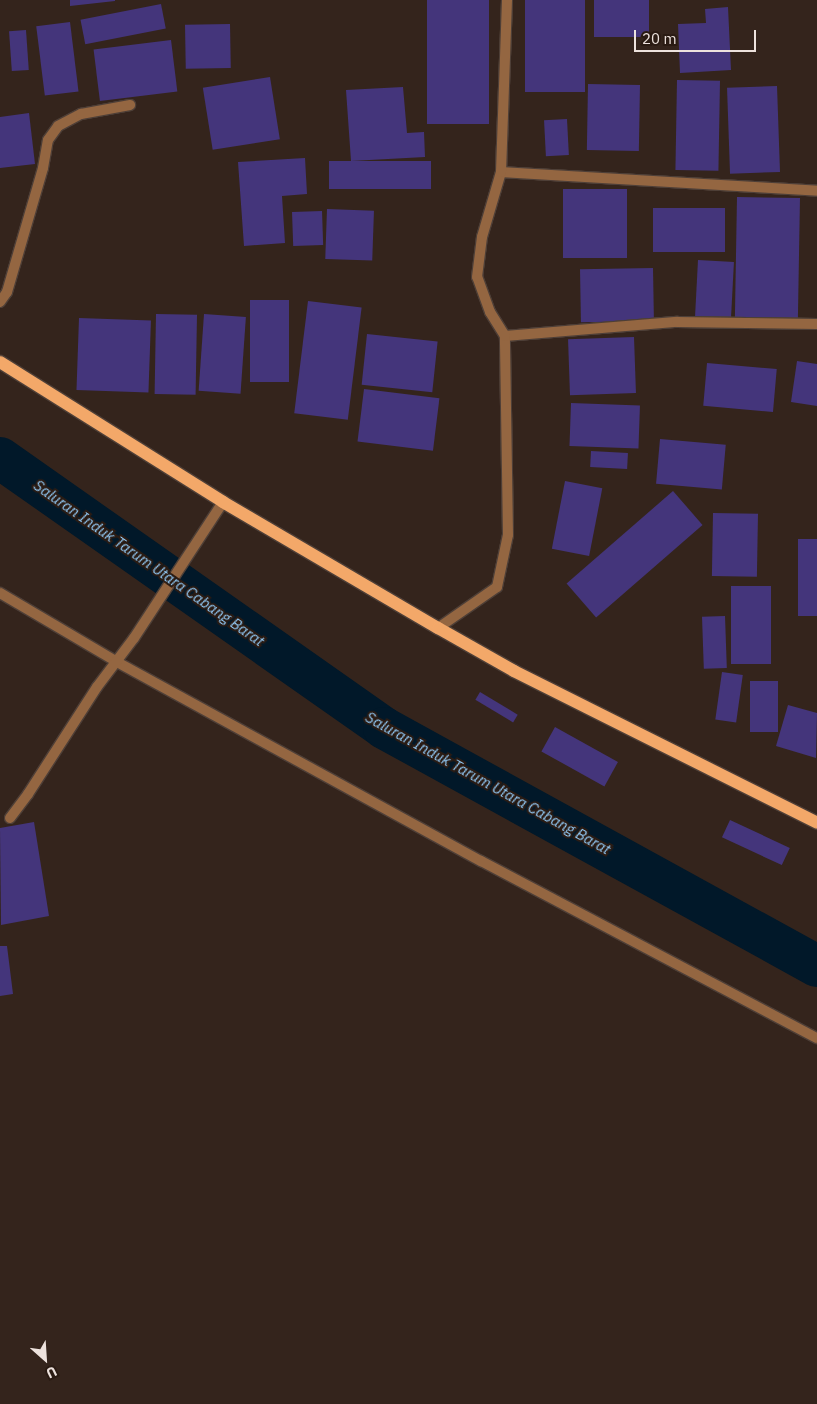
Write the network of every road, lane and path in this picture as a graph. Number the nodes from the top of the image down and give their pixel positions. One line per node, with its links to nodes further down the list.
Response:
1 (507, 0): 3 (street)
2 (130, 105): 5 (street)
3 (501, 172): 4 (street); 7 (street)
4 (817, 191)
5 (0, 302)
6 (817, 324): 7 (street)
7 (505, 336): 11 (street)
8 (0, 362): 9 (main road)
9 (223, 502): 11 (main road); 12 (street)
10 (0, 593): 12 (street)
11 (438, 628): 14 (main road)
12 (117, 662): 13 (street); 15 (street)
13 (10, 818)
14 (817, 823)
15 (817, 1038)

